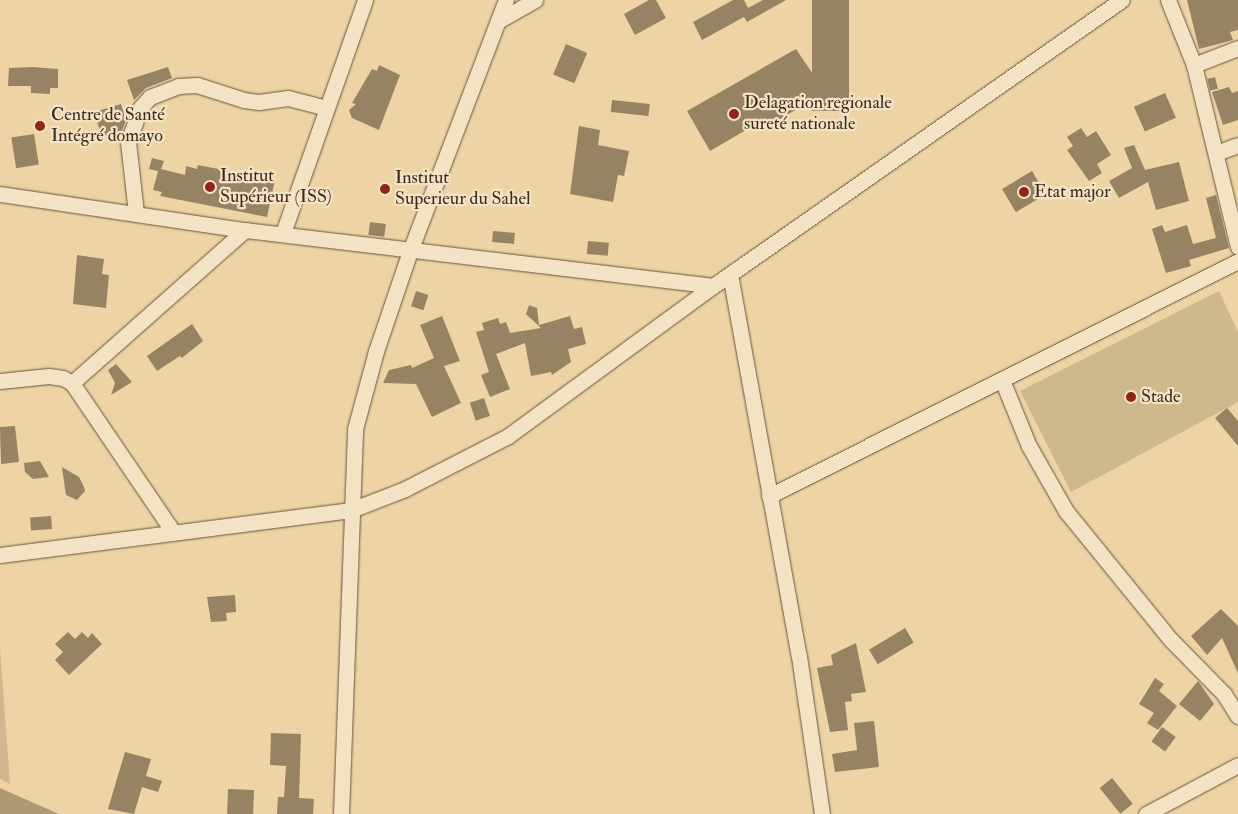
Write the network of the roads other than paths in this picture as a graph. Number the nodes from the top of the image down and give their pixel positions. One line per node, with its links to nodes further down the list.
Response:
1 (364, 0): 9 (street)
2 (506, 0): 6 (street)
3 (535, 0): 6 (street)
4 (1122, 0): 19 (street)
5 (1168, 0): 8 (street)
6 (498, 21): 17 (street)
7 (1238, 48): 8 (street)
8 (1194, 65): 11 (street)
9 (327, 108): 13 (street); 15 (street)
10 (1238, 144): 11 (street)
11 (1216, 153): 16 (street)
12 (0, 194): 13 (street)
13 (136, 213): 14 (street)
14 (245, 230): 15 (street); 23 (street)
15 (283, 233): 17 (street)
16 (1238, 247)
17 (410, 251): 20 (street); 25 (street)
18 (1238, 260): 21 (street)
19 (730, 274): 20 (street); 24 (street)
20 (713, 286): 25 (street)
21 (1002, 380): 24 (street); 28 (street)
22 (0, 381): 23 (street)
23 (72, 383): 26 (street)
24 (769, 496): 31 (street)
25 (351, 510): 26 (street); 30 (street)
26 (174, 533): 27 (street)
27 (0, 555)
28 (1238, 716)
29 (1238, 765): 32 (street)
30 (341, 814)
31 (822, 814)
32 (1146, 814)

